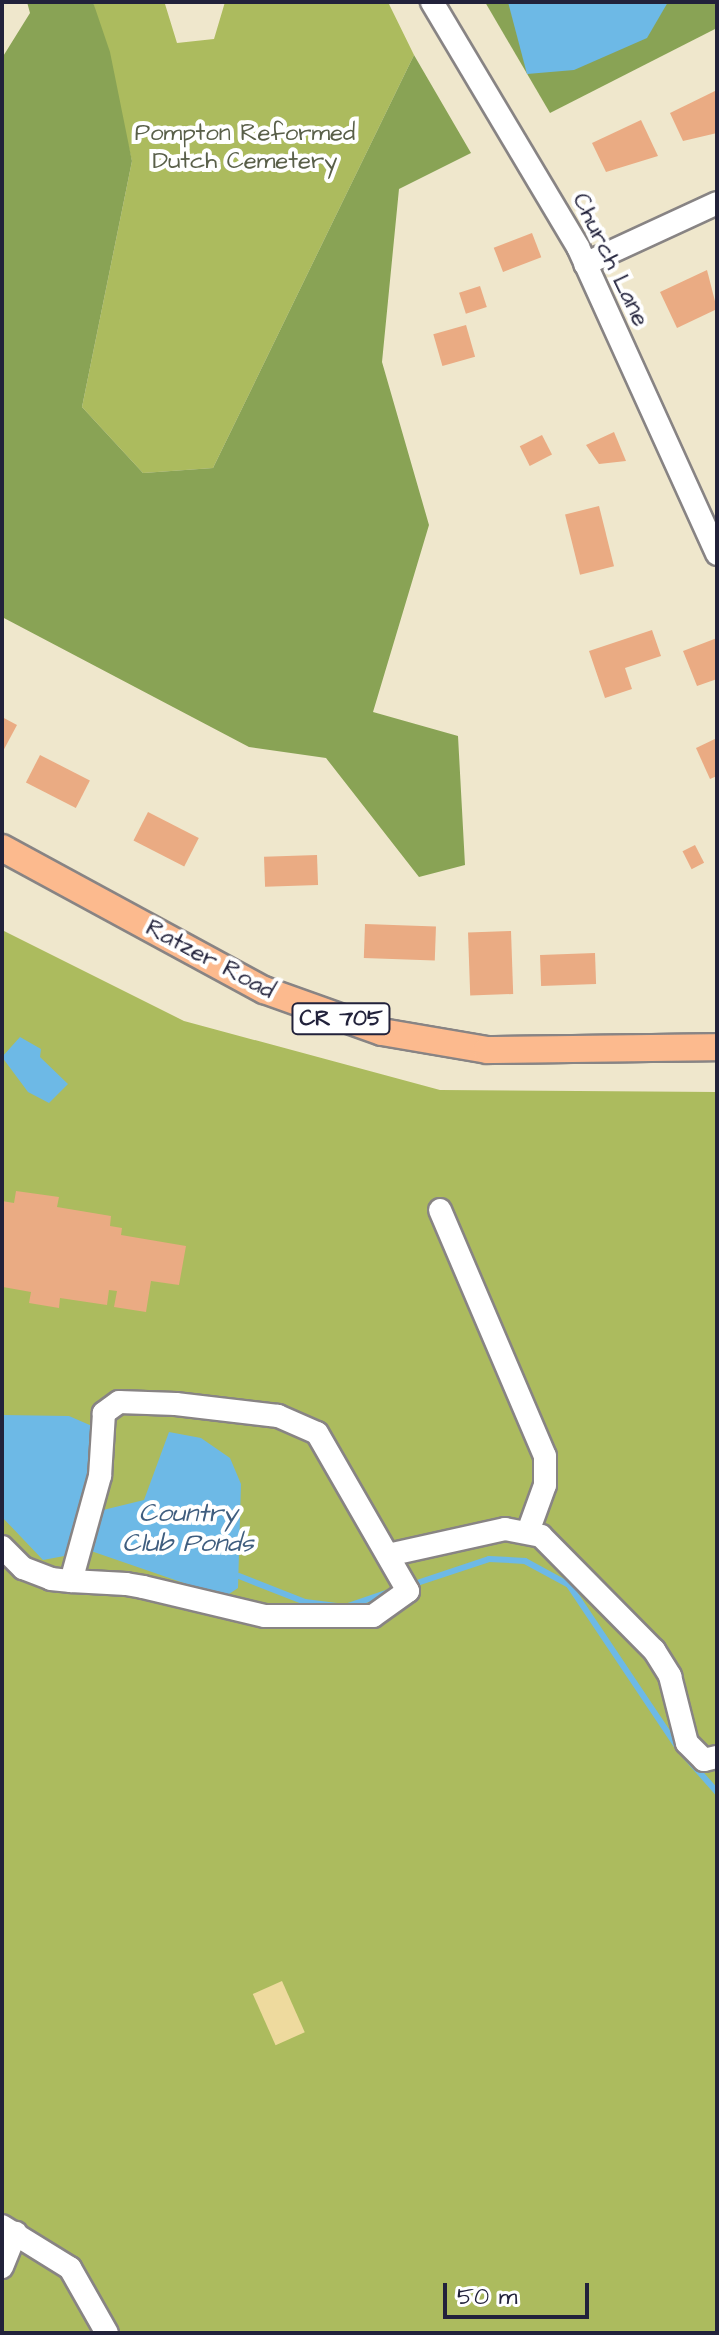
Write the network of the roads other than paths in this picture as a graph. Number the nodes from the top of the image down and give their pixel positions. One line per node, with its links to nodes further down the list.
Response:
1 (432, 2): 3 (street, Church Lane)
2 (717, 203): 3 (street)
3 (585, 264): 4 (street, Church Lane)
4 (717, 554)
5 (2, 848): 6 (main road, Ratzer Road / CR 705)
6 (717, 1047)
7 (440, 1210): 8 (street)
8 (529, 1529): 10 (street); 12 (street)
9 (2, 1547): 11 (street)
10 (388, 1555): 11 (street); 11 (street)
11 (71, 1581)
12 (717, 1757)
13 (9, 2229): 14 (street); 15 (street)
14 (2, 2267)
15 (107, 2333)

